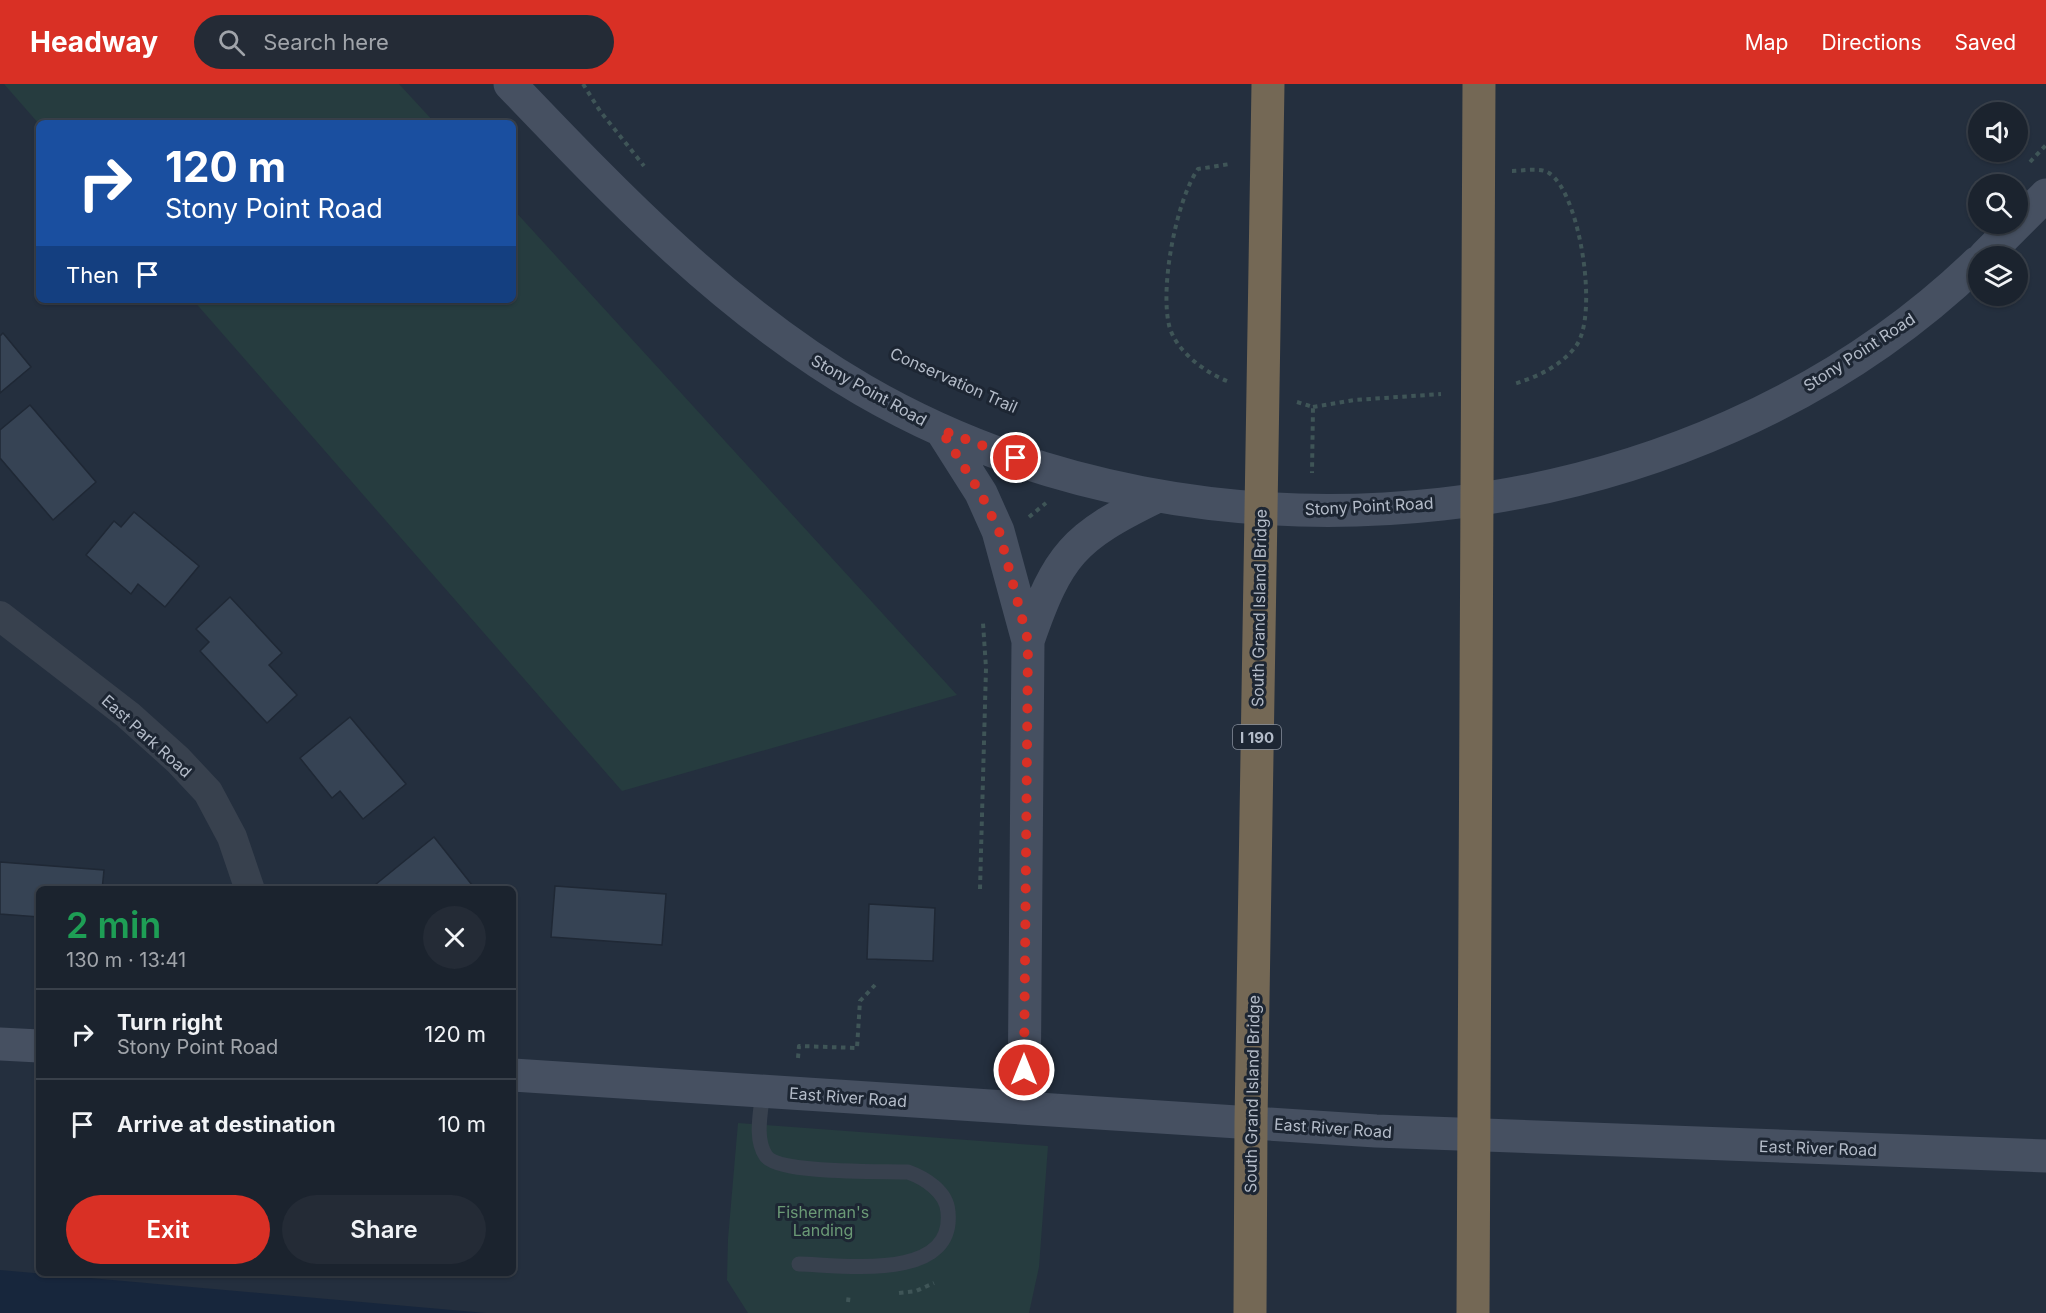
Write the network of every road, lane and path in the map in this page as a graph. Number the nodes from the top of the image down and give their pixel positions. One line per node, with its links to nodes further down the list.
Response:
1 (510, 84): 7 (main road, Stony Point Road)
2 (542, 84): 7 (main road)
3 (583, 84): 6 (path)
4 (1268, 84): 35 (highway, South Grand Island Bridge / I 190)
5 (1479, 84): 36 (highway)
6 (647, 170)
7 (620, 195): 11 (main road, Stony Point Road)
8 (2046, 195): 9 (main road)
9 (1994, 246)
10 (1968, 271): 14 (main road, Stony Point Road)
11 (941, 430): 14 (main road, Stony Point Road); 19 (main road)
12 (1311, 477): 13 (path)
13 (1322, 477)
14 (1156, 497): 19 (main road)
15 (1048, 498): 16 (path)
16 (1024, 519)
17 (982, 618): 21 (path)
18 (3, 621): 20 (street, East Park Road)
19 (1028, 641): 28 (main road)
20 (249, 886)
21 (980, 889)
22 (875, 985): 25 (path)
23 (0, 1044): 24 (main road)
24 (36, 1046)
25 (797, 1062)
26 (516, 1075): 27 (main road, East River Road)
27 (763, 1091): 28 (main road, East River Road); 30 (lane)
28 (1024, 1108): 29 (main road, East River Road)
29 (2046, 1156)
30 (800, 1264)
31 (936, 1281): 33 (path)
32 (859, 1293): 34 (path)
33 (893, 1293)
34 (848, 1302)
35 (1250, 1313)
36 (1473, 1313)

